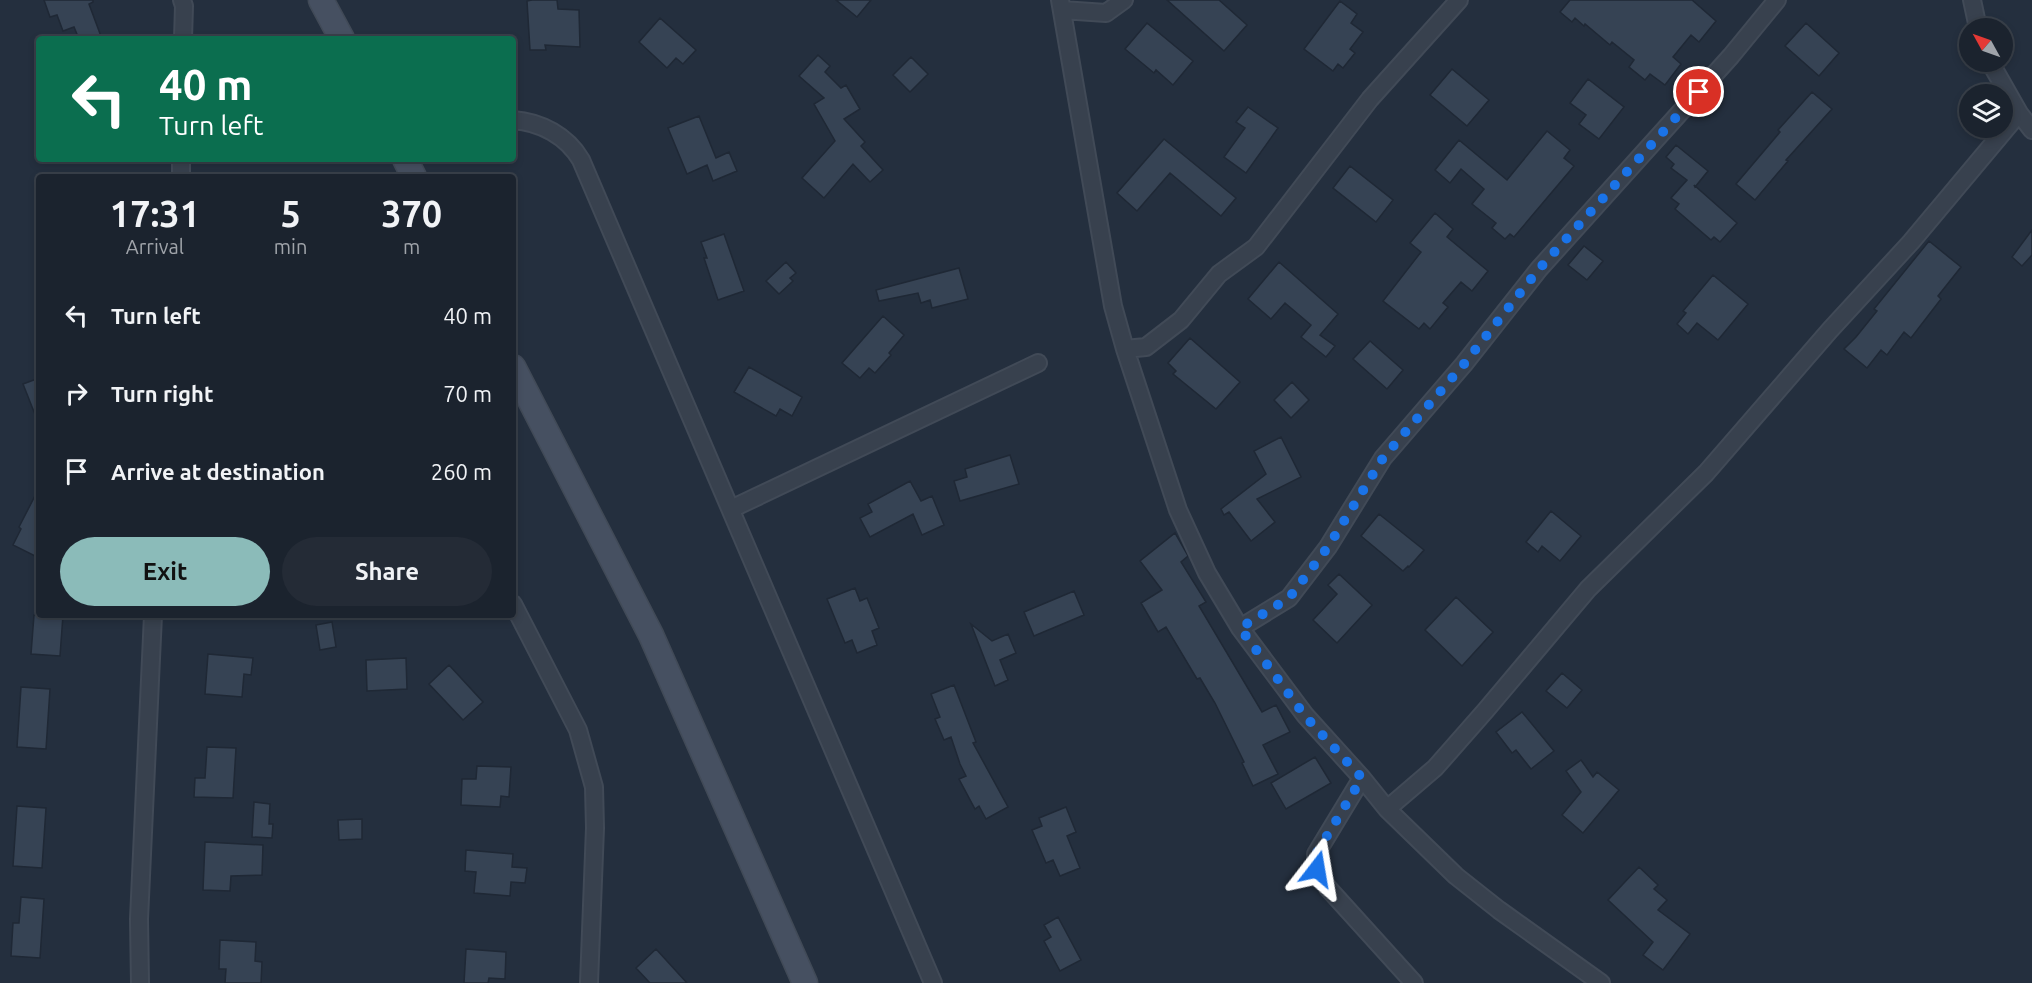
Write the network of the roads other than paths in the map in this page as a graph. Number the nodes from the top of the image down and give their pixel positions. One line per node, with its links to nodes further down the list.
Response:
1 (182, 0): 9 (street)
2 (321, 0): 10 (main road)
3 (1124, 0): 7 (street)
4 (1459, 0): 15 (street)
5 (1778, 0): 21 (street)
6 (1972, 0): 8 (street)
7 (1061, 5): 15 (street)
8 (1976, 18)
9 (183, 36)
10 (340, 36)
11 (1996, 72): 12 (street)
12 (2019, 113): 14 (street); 23 (street)
13 (516, 121): 18 (street)
14 (2032, 129)
15 (1125, 349): 21 (street)
16 (1038, 363): 18 (street)
17 (516, 373): 26 (main road)
18 (731, 509): 27 (street)
19 (516, 610): 25 (street)
20 (153, 618): 24 (street)
21 (1240, 628): 22 (street)
22 (1362, 778): 23 (street); 28 (street)
23 (1387, 809): 29 (street)
24 (140, 983)
25 (589, 983)
26 (805, 983)
27 (933, 983)
28 (1414, 983)
29 (1601, 983)

